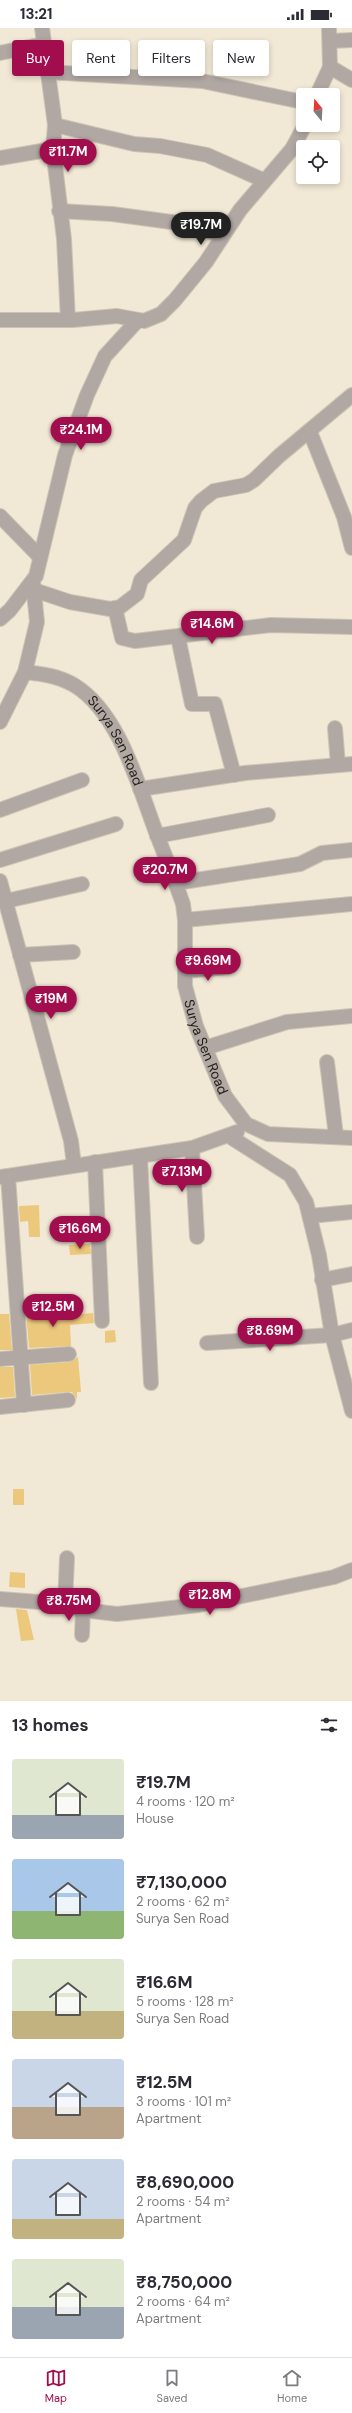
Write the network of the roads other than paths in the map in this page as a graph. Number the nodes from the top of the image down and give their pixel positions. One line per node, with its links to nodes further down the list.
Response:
1 (42, 28): 3 (street)
2 (330, 34): 4 (street); 7 (street)
3 (44, 40)
4 (352, 40)
5 (12, 51): 6 (street)
6 (0, 53)
7 (330, 67): 10 (street); 11 (street)
8 (64, 73): 12 (street)
9 (48, 76): 13 (street)
10 (352, 80)
11 (320, 88)
12 (296, 101)
13 (55, 125): 15 (street); 17 (street)
14 (301, 132): 17 (street)
15 (53, 149): 16 (street); 18 (street)
16 (0, 158)
17 (263, 180): 19 (street)
18 (59, 211): 19 (street); 21 (street)
19 (223, 235): 22 (street)
20 (0, 320): 21 (street)
21 (68, 320): 22 (street)
22 (138, 320): 27 (street)
23 (352, 395): 24 (street)
24 (310, 432): 26 (street); 29 (street)
25 (0, 516): 27 (street)
26 (352, 548)
27 (40, 557): 28 (street)
28 (34, 585): 29 (street); 30 (street); 33 (street)
29 (115, 608): 32 (street)
30 (0, 619)
31 (352, 627): 32 (street)
32 (178, 637): 37 (street)
33 (25, 672): 34 (street); 39 (street, Surya Sen Road)
34 (0, 722)
35 (335, 728): 36 (street)
36 (345, 765): 37 (street)
37 (234, 775): 39 (street)
38 (82, 780): 40 (street)
39 (140, 789): 43 (street, Surya Sen Road)
40 (0, 810)
41 (268, 815): 43 (street)
42 (116, 824): 45 (street)
43 (157, 836): 46 (street, Surya Sen Road)
44 (352, 850): 46 (street)
45 (0, 860)
46 (176, 883): 50 (street, Surya Sen Road)
47 (82, 884): 48 (street)
48 (2, 890): 52 (street)
49 (352, 904): 50 (street)
50 (185, 920): 54 (street, Surya Sen Road)
51 (73, 952): 52 (street)
52 (20, 955): 65 (street)
53 (228, 966): 54 (street)
54 (185, 971): 56 (street, Surya Sen Road)
55 (352, 1016): 56 (street)
56 (205, 1048): 58 (street, Surya Sen Road)
57 (327, 1062): 60 (street)
58 (250, 1127): 59 (street); 60 (street)
59 (229, 1136): 62 (street); 68 (street)
60 (336, 1136): 61 (street)
61 (352, 1138)
62 (192, 1148): 63 (street); 69 (street)
63 (140, 1156): 64 (street); 79 (street)
64 (95, 1162): 65 (street); 72 (street)
65 (74, 1165): 66 (street)
66 (4, 1176): 77 (street)
67 (352, 1212): 68 (street)
68 (310, 1216): 71 (street)
69 (197, 1237)
70 (352, 1274): 71 (street)
71 (322, 1280): 74 (street)
72 (102, 1321)
73 (352, 1330): 74 (street)
74 (332, 1335): 75 (street); 80 (street)
75 (207, 1343)
76 (69, 1354): 77 (street)
77 (20, 1357): 78 (street); 82 (street)
78 (0, 1359)
79 (151, 1382)
80 (350, 1393): 84 (street)
81 (68, 1400): 82 (street)
82 (24, 1405): 83 (street)
83 (0, 1407)
84 (352, 1411)
85 (67, 1558): 88 (street)
86 (352, 1570): 89 (street)
87 (0, 1599): 88 (street)
88 (65, 1604): 89 (street)
89 (83, 1610): 90 (street)
90 (82, 1635)

